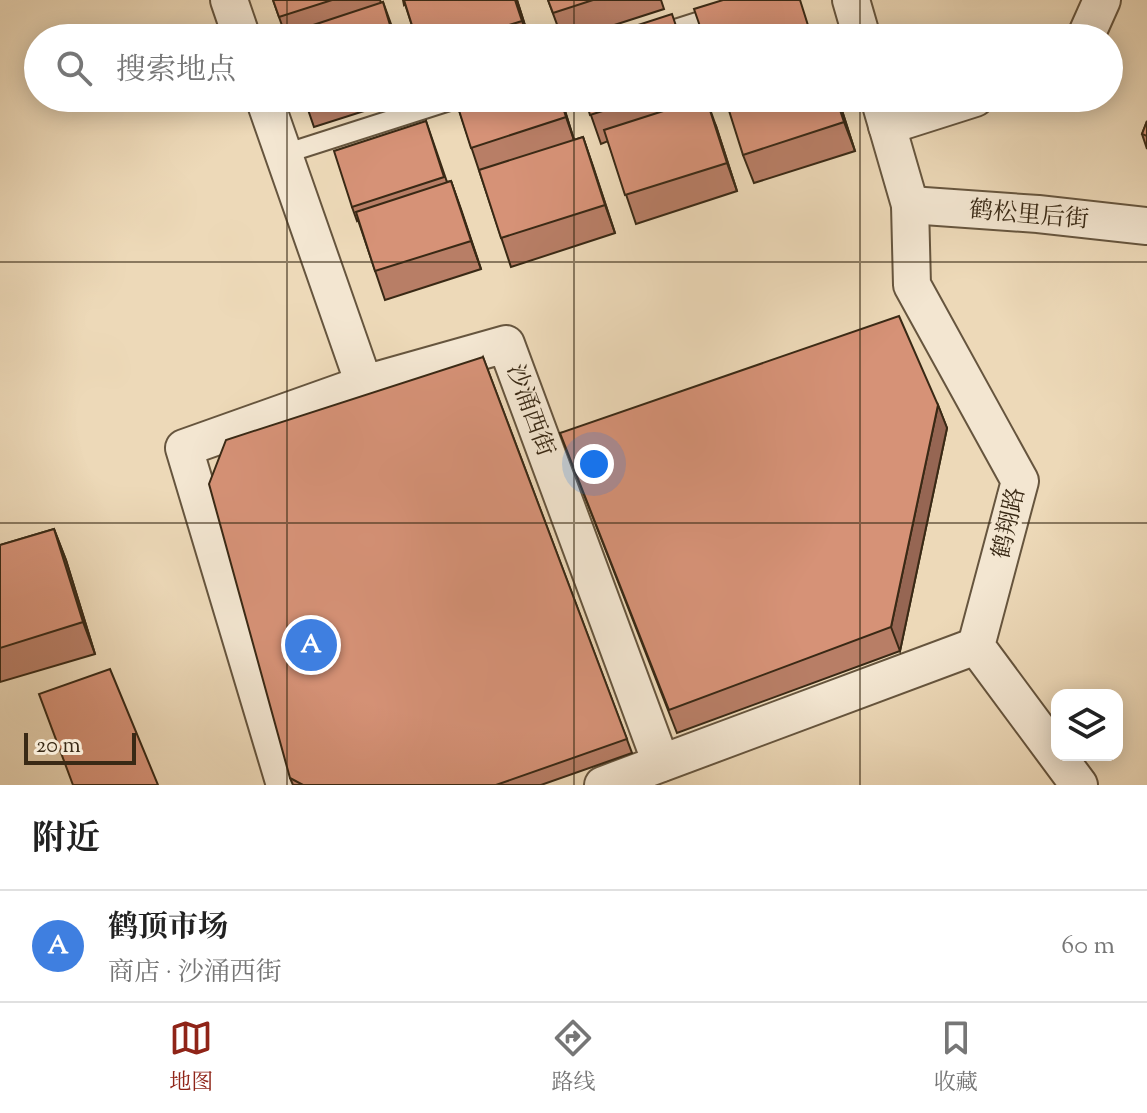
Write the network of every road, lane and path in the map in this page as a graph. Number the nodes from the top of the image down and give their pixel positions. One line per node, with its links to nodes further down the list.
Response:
1 (229, 0): 5 (street)
2 (766, 0): 6 (lane)
3 (851, 0): 7 (street)
4 (1102, 0): 8 (street)
5 (237, 24)
6 (691, 24)
7 (858, 24)
8 (1091, 24)
9 (269, 112): 12 (street)
10 (415, 112): 12 (lane)
11 (883, 112): 13 (street, 鹤翔路)
12 (284, 154): 15 (street)
13 (910, 205): 14 (street, 鹤松里后街); 16 (street, 鹤翔路)
14 (1147, 226)
15 (364, 384): 17 (street, 沙涌西街); 18 (street)
16 (976, 646): 17 (street); 20 (street)
17 (661, 763): 19 (street)
18 (285, 785)
19 (603, 785)
20 (1079, 785)

